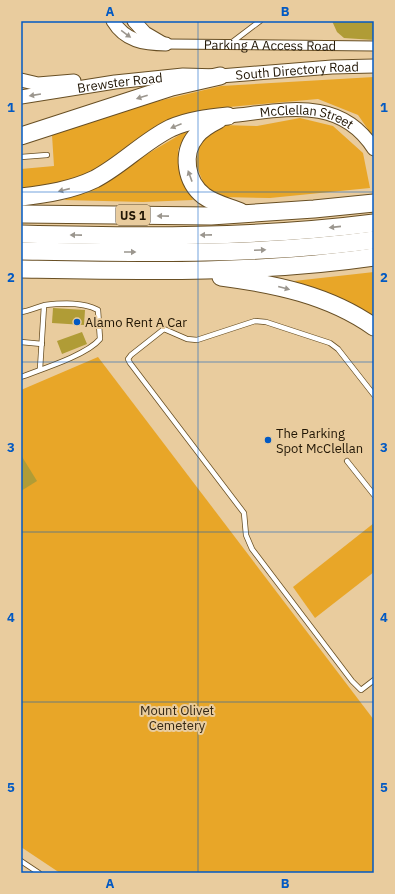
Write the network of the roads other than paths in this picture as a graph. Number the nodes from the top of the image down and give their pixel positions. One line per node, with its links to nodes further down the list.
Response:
1 (113, 21): 4 (street, Parking A Access Road, one-way to 4)
2 (134, 21): 4 (street, Parking A Access Road)
3 (260, 21): 5 (lane)
4 (166, 44): 5 (street, Parking A Access Road)
5 (228, 46): 6 (street, Parking A Access Road)
6 (374, 46)
7 (374, 66): 8 (street, South Directory Road)
8 (220, 76): 10 (street, Brewster Road); 13 (highway, one-way to 13)
9 (21, 80): 10 (street)
10 (115, 82): 11 (street, Brewster Road, one-way to 11)
11 (21, 97)
12 (228, 116): 14 (street, McClellan Street); 17 (highway, one-way to 17); 20 (highway, one-way to 12)
13 (21, 136)
14 (374, 149)
15 (48, 155): 16 (lane)
16 (21, 157)
17 (21, 196)
18 (374, 203): 20 (highway, US 1)
19 (21, 214): 20 (highway, US 1, one-way to 19)
20 (244, 214)
21 (374, 223): 22 (highway, one-way to 22)
22 (21, 234)
23 (374, 240): 24 (highway, one-way to 23)
24 (21, 251)
25 (374, 257): 27 (highway)
26 (21, 269): 27 (highway)
27 (163, 270): 30 (highway, one-way to 30)
28 (44, 306): 29 (lane); 32 (lane); 33 (lane)
29 (21, 312)
30 (374, 327)
31 (21, 342): 32 (lane)
32 (42, 344): 33 (lane)
33 (40, 369): 34 (lane)
34 (21, 377)
35 (374, 395): 38 (lane)
36 (347, 461): 37 (lane)
37 (374, 495)
38 (374, 680)
39 (21, 861): 40 (lane)
40 (39, 873)

